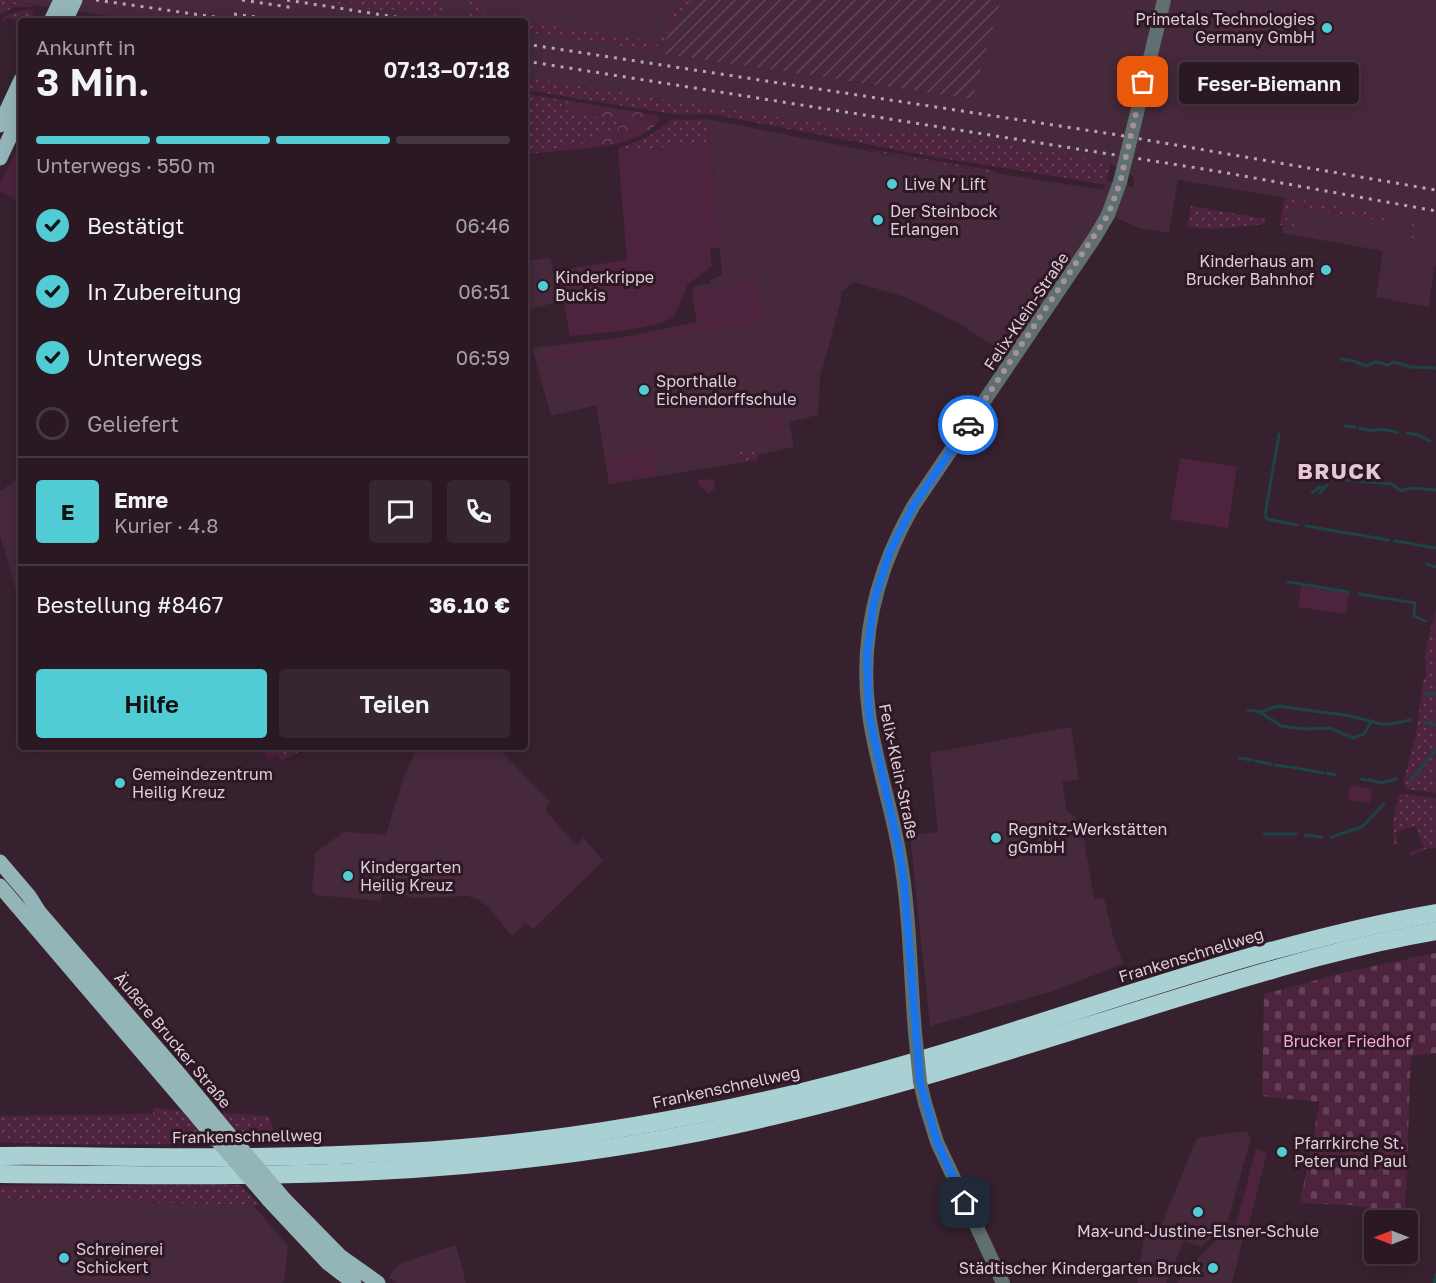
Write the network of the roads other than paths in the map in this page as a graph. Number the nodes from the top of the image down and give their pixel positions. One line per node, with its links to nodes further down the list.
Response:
1 (61, 0): 4 (main road)
2 (75, 0): 5 (main road)
3 (1164, 0): 21 (street, Felix-Klein-Straße, bridge)
4 (59, 18)
5 (61, 18)
6 (18, 86): 8 (main road)
7 (18, 119): 9 (main road)
8 (0, 124)
9 (0, 158)
10 (0, 862): 18 (main road, Äußere Brucker Straße, bridge)
11 (0, 886): 18 (main road, Äußere Brucker Straße, bridge)
12 (1436, 913): 15 (highway, Frankenschnellweg)
13 (1436, 931): 17 (highway)
14 (0, 1149): 15 (highway)
15 (38, 1155): 16 (highway, Frankenschnellweg)
16 (0, 1156)
17 (0, 1174)
18 (277, 1200): 19 (main road, Äußere Brucker Straße); 20 (main road, Äußere Brucker Straße)
19 (354, 1283)
20 (378, 1283)
21 (1004, 1283)

